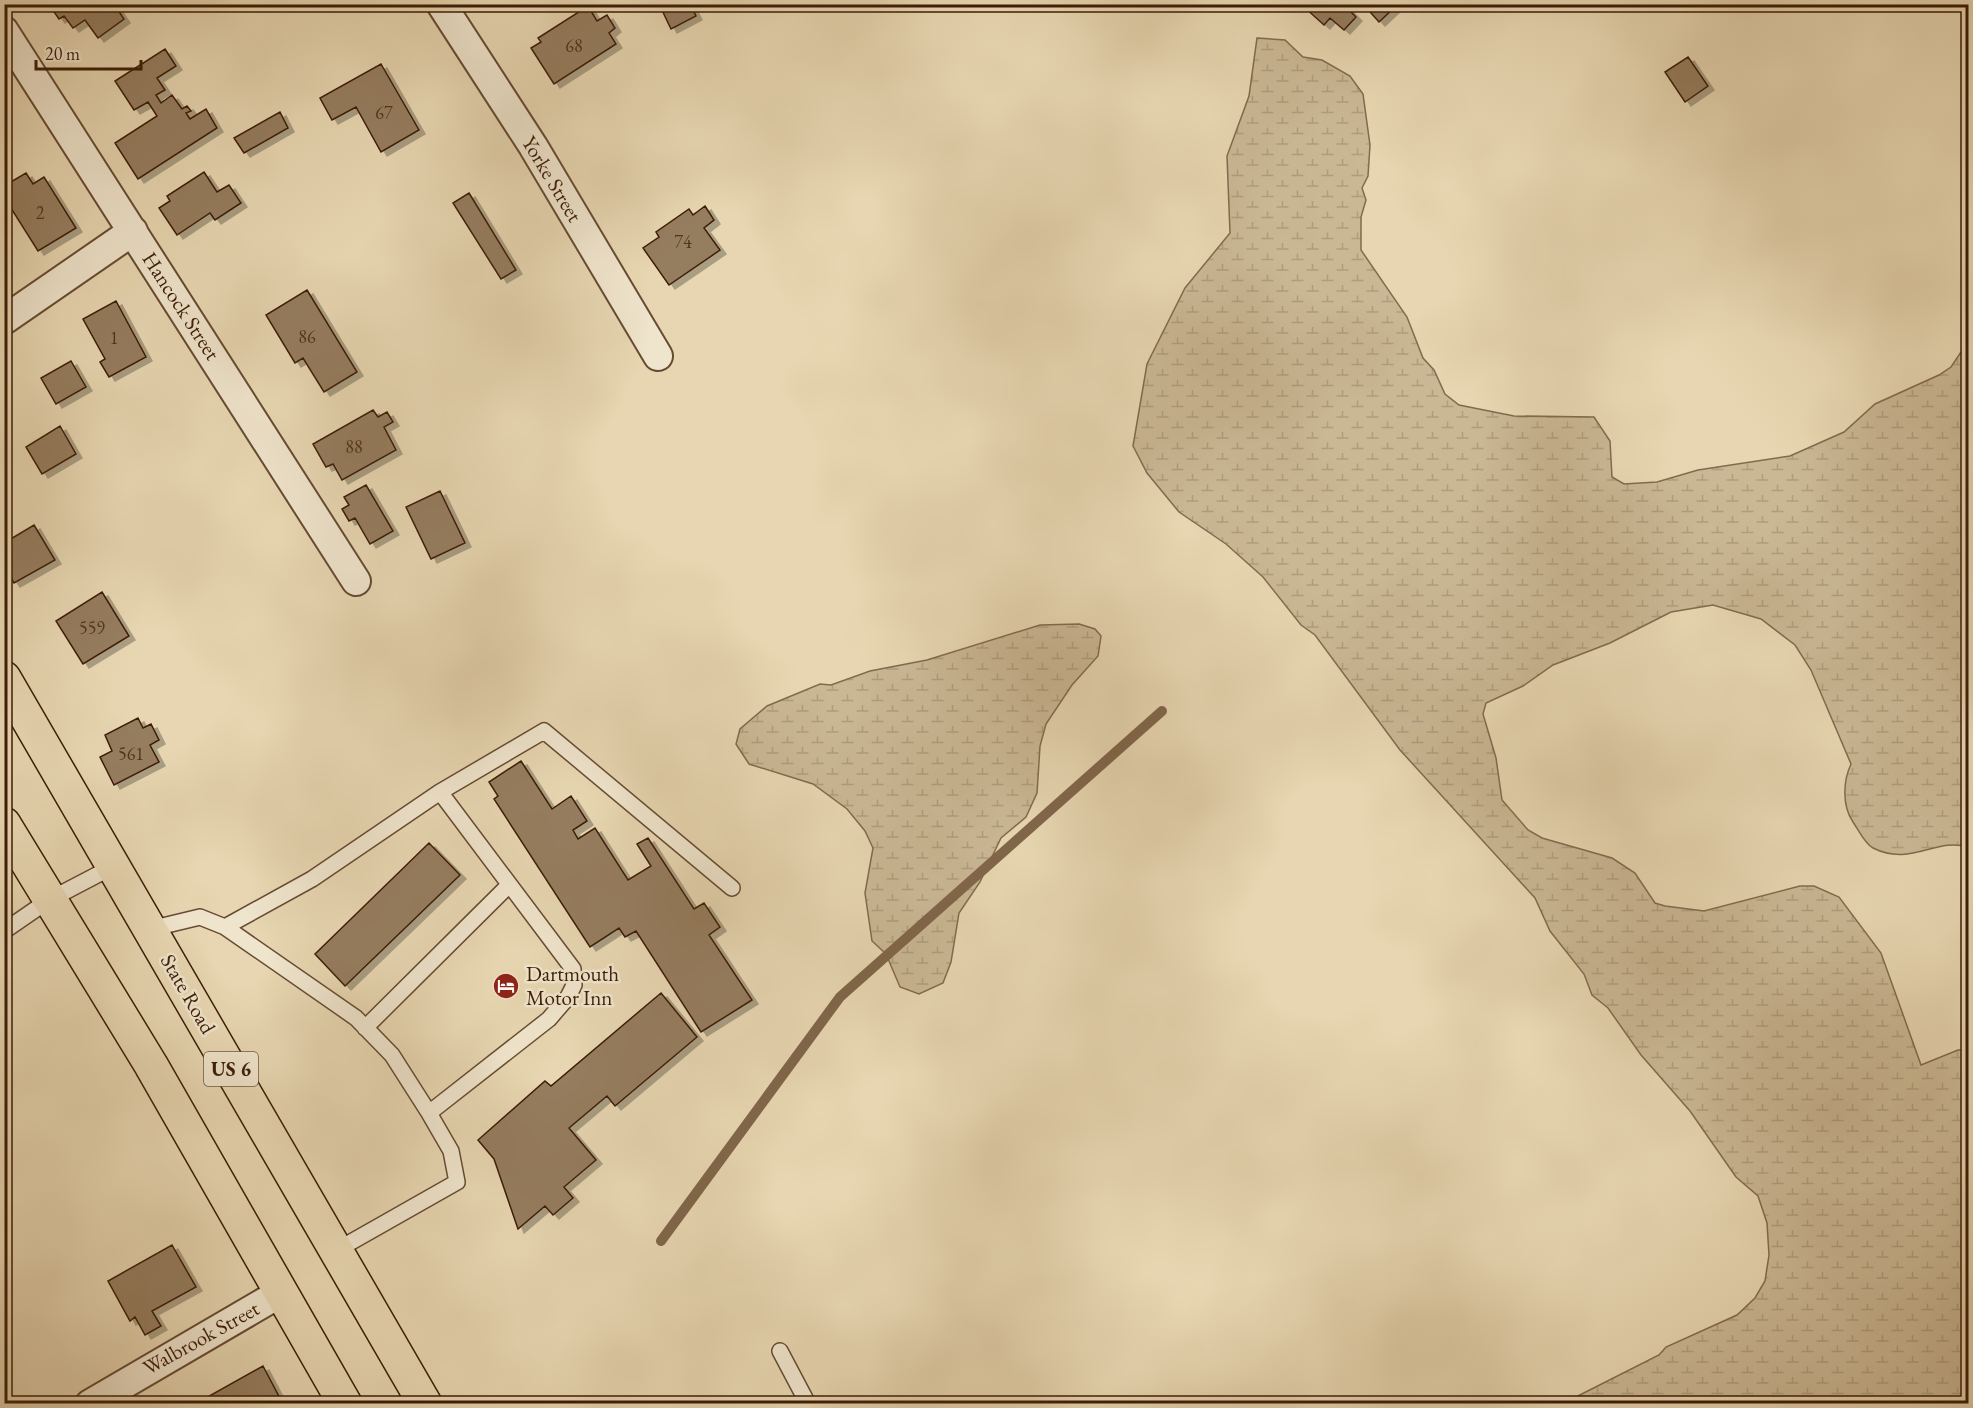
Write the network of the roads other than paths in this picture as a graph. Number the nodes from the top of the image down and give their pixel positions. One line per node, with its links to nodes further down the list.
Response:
1 (441, 4): 5 (street, Yorke Street)
2 (4, 32): 3 (street, Hancock Street)
3 (133, 231): 4 (street); 6 (street, Hancock Street)
4 (4, 320)
5 (658, 356)
6 (356, 581)
7 (4, 678): 10 (main road, State Road / US 6)
8 (440, 792): 11 (lane); 12 (lane); 14 (lane)
9 (4, 824): 13 (main road)
10 (114, 866): 13 (lane); 15 (main road, State Road / US 6)
11 (509, 885): 17 (lane); 18 (lane)
12 (732, 888)
13 (49, 900): 16 (lane); 20 (main road)
14 (225, 927): 15 (lane); 17 (lane)
15 (150, 929): 19 (main road, State Road / US 6)
16 (4, 931)
17 (365, 1028): 18 (lane)
18 (429, 1113): 19 (lane)
19 (337, 1250): 24 (main road, State Road / US 6)
20 (282, 1292): 22 (street, Walbrook Street); 23 (main road)
21 (780, 1351): 25 (lane)
22 (90, 1404)
23 (345, 1404)
24 (425, 1404)
25 (808, 1404)

